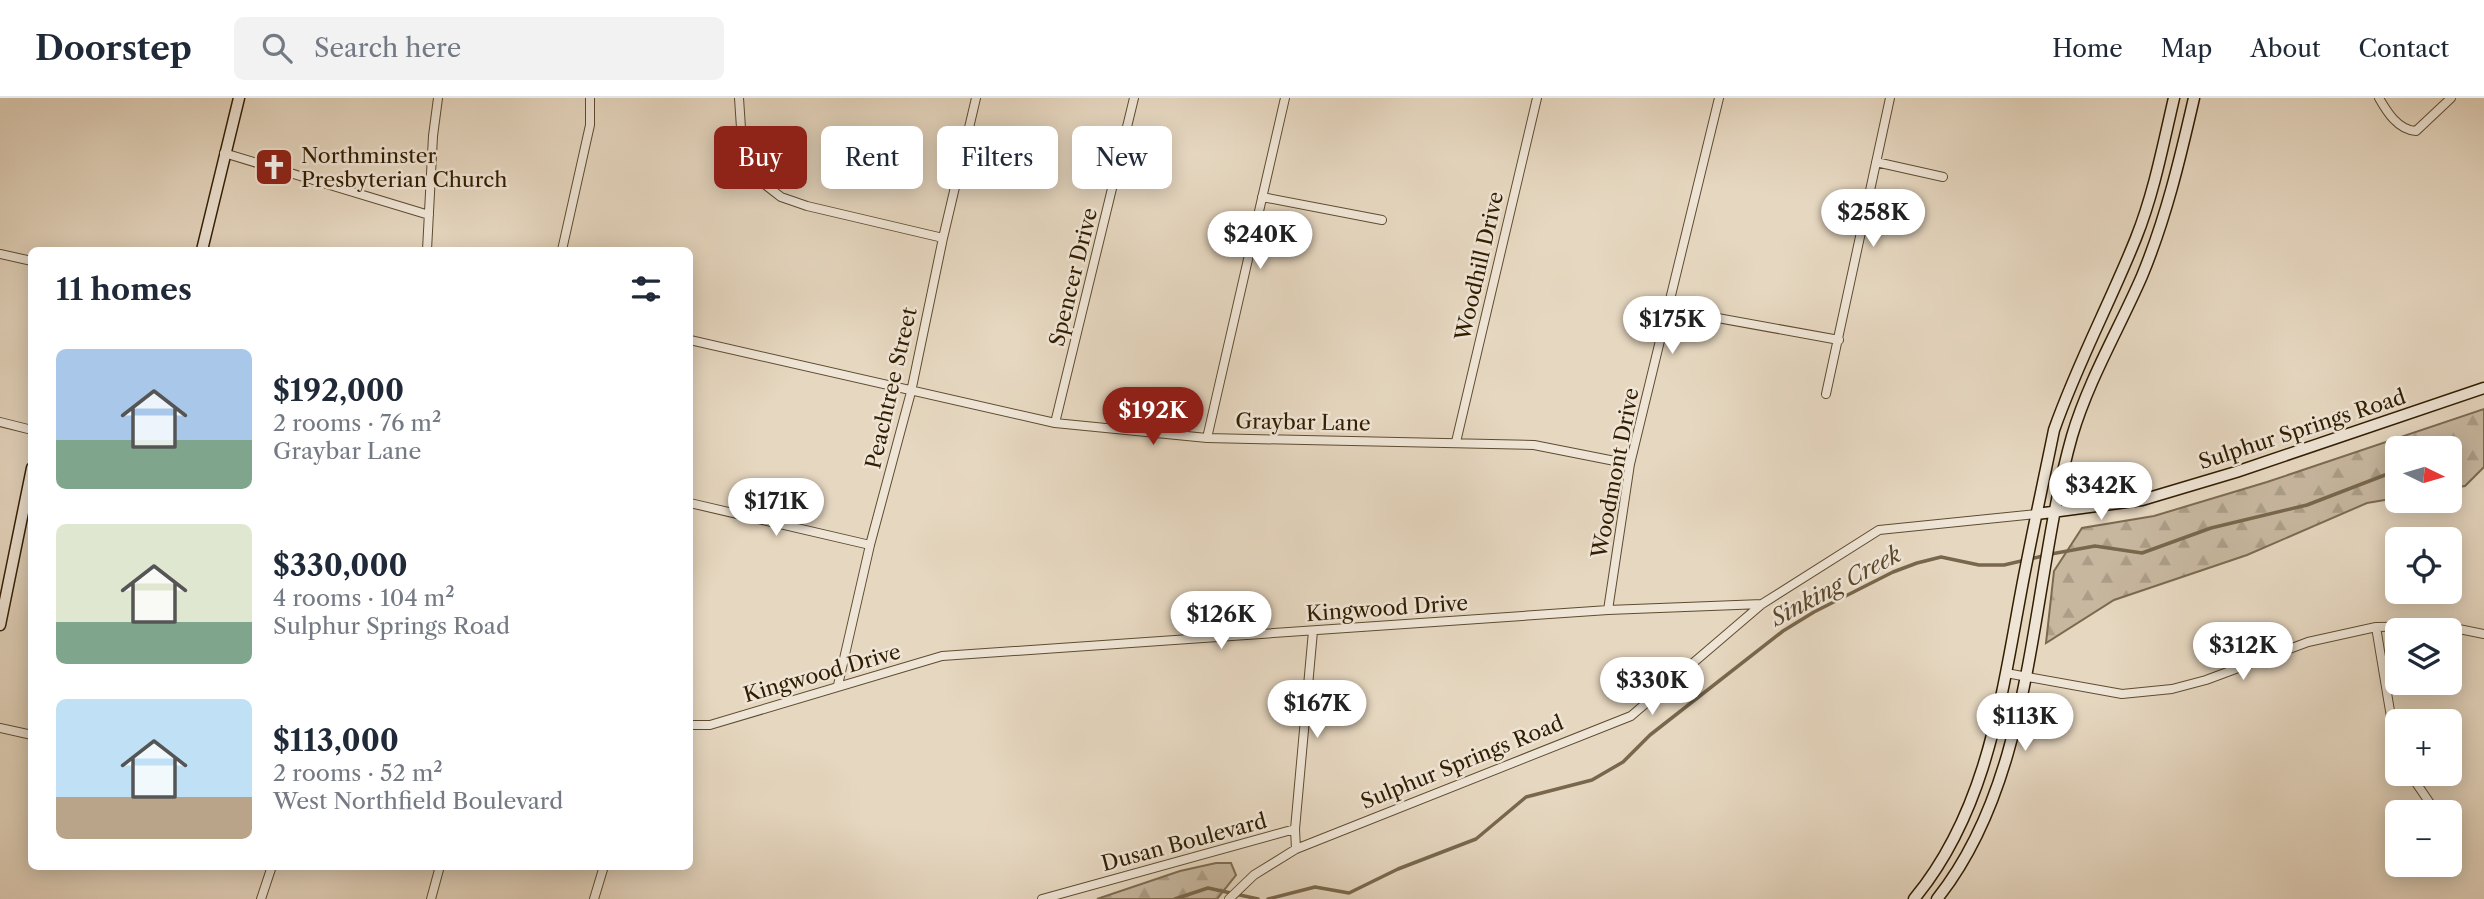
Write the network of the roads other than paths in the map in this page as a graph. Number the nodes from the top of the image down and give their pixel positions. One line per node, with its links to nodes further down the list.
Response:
1 (239, 98): 15 (main road)
2 (438, 98): 19 (street)
3 (590, 98): 24 (street)
4 (739, 98): 21 (street)
5 (976, 98): 21 (street, Peachtree Street)
6 (1134, 98): 34 (street, Spencer Drive)
7 (1285, 98): 18 (street)
8 (1537, 98): 37 (street, Woodhill Drive)
9 (1719, 98): 27 (street, Woodmont Drive)
10 (1890, 98): 16 (street)
11 (2174, 98): 42 (main road)
12 (2194, 98): 41 (main road)
13 (2379, 98): 14 (street)
14 (2451, 98)
15 (225, 153): 19 (street); 22 (main road)
16 (1876, 162): 17 (street); 28 (street)
17 (1943, 177)
18 (1262, 197): 20 (street); 36 (street)
19 (429, 215): 23 (street)
20 (1382, 220)
21 (943, 238): 31 (street, Peachtree Street)
22 (203, 247)
23 (427, 247)
24 (563, 247)
25 (0, 254): 26 (street)
26 (28, 260)
27 (1668, 309): 28 (street); 38 (street, Woodmont Drive)
28 (1839, 340): 32 (street)
29 (693, 341): 31 (street, Graybar Lane)
30 (2484, 388): 41 (main road, Sulphur Springs Road)
31 (911, 392): 34 (street, Graybar Lane); 43 (street, Peachtree Street)
32 (1826, 394)
33 (0, 422): 35 (street)
34 (1055, 423): 36 (street, Graybar Lane)
35 (28, 429)
36 (1207, 438): 37 (street, Graybar Lane)
37 (1456, 442): 38 (street, Graybar Lane)
38 (1630, 464): 45 (street, Woodmont Drive)
39 (28, 488): 46 (main road)
40 (693, 504): 43 (street)
41 (2055, 511): 42 (main road, Sulphur Springs Road); 51 (main road)
42 (2036, 514): 44 (street, Sulphur Springs Road); 50 (main road)
43 (870, 545): 52 (street, Peachtree Street)
44 (1762, 604): 45 (street, Kingwood Drive); 58 (street, Sulphur Springs Road)
45 (1608, 610): 48 (street, Kingwood Drive)
46 (0, 625)
47 (2376, 627): 49 (street); 51 (street); 53 (street)
48 (1313, 631): 52 (street, Kingwood Drive); 57 (street)
49 (2484, 634)
50 (2006, 673): 51 (street); 67 (main road)
51 (2025, 676): 68 (main road)
52 (838, 685): 54 (street, Kingwood Drive)
53 (2390, 709)
54 (693, 725)
55 (0, 728): 56 (street)
56 (28, 734)
57 (1295, 829): 58 (street); 65 (street, Dusan Boulevard)
58 (1296, 849): 66 (street, Sulphur Springs Road)
59 (271, 870): 62 (street)
60 (439, 870): 63 (street)
61 (603, 870): 64 (street)
62 (261, 899)
63 (431, 899)
64 (594, 899)
65 (1042, 899)
66 (1229, 899)
67 (1914, 899)
68 (1937, 899)

